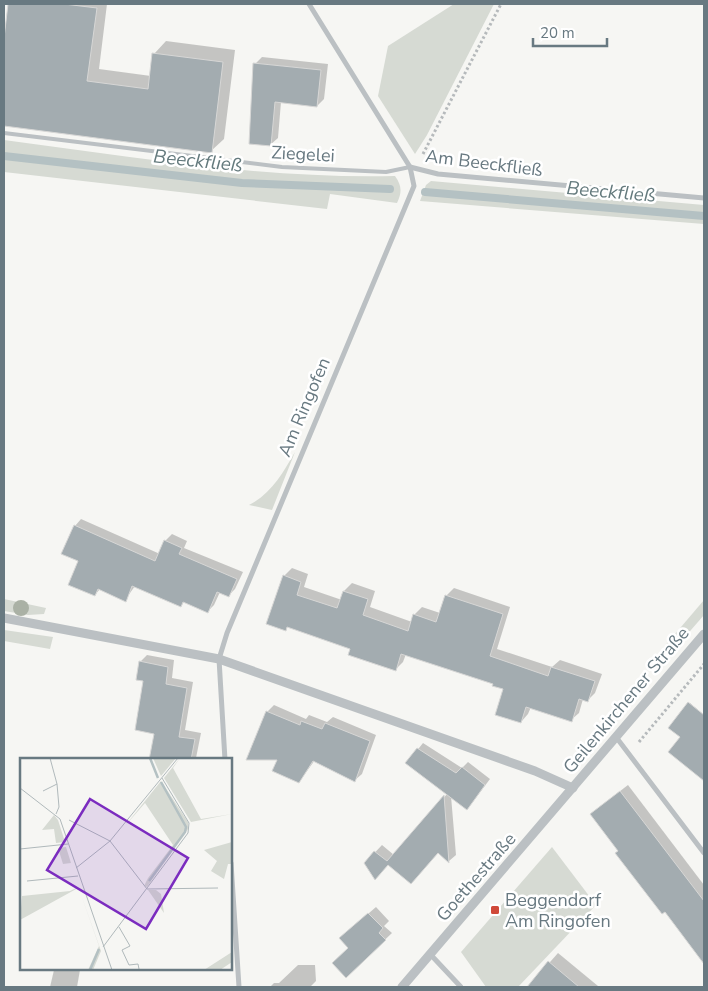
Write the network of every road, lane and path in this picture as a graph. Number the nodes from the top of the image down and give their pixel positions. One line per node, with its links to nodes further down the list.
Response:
1 (309, 4): 4 (street)
2 (501, 4): 4 (path)
3 (4, 133): 4 (lane, Ziegelei)
4 (410, 167): 5 (street, Am Beeckfließ); 8 (street, Am Ringofen)
5 (704, 198)
6 (4, 618): 8 (street)
7 (704, 634): 9 (street, Geilenkirchener Straße)
8 (219, 659): 10 (street, Am Ringofen); 11 (street)
9 (616, 738): 11 (street, Geilenkirchener Straße); 12 (street)
10 (225, 758)
11 (573, 788): 14 (street, Goethestraße)
12 (704, 853)
13 (232, 878): 15 (street)
14 (430, 954): 16 (street, Goethestraße); 17 (street)
15 (239, 987)
16 (402, 987)
17 (461, 987)

